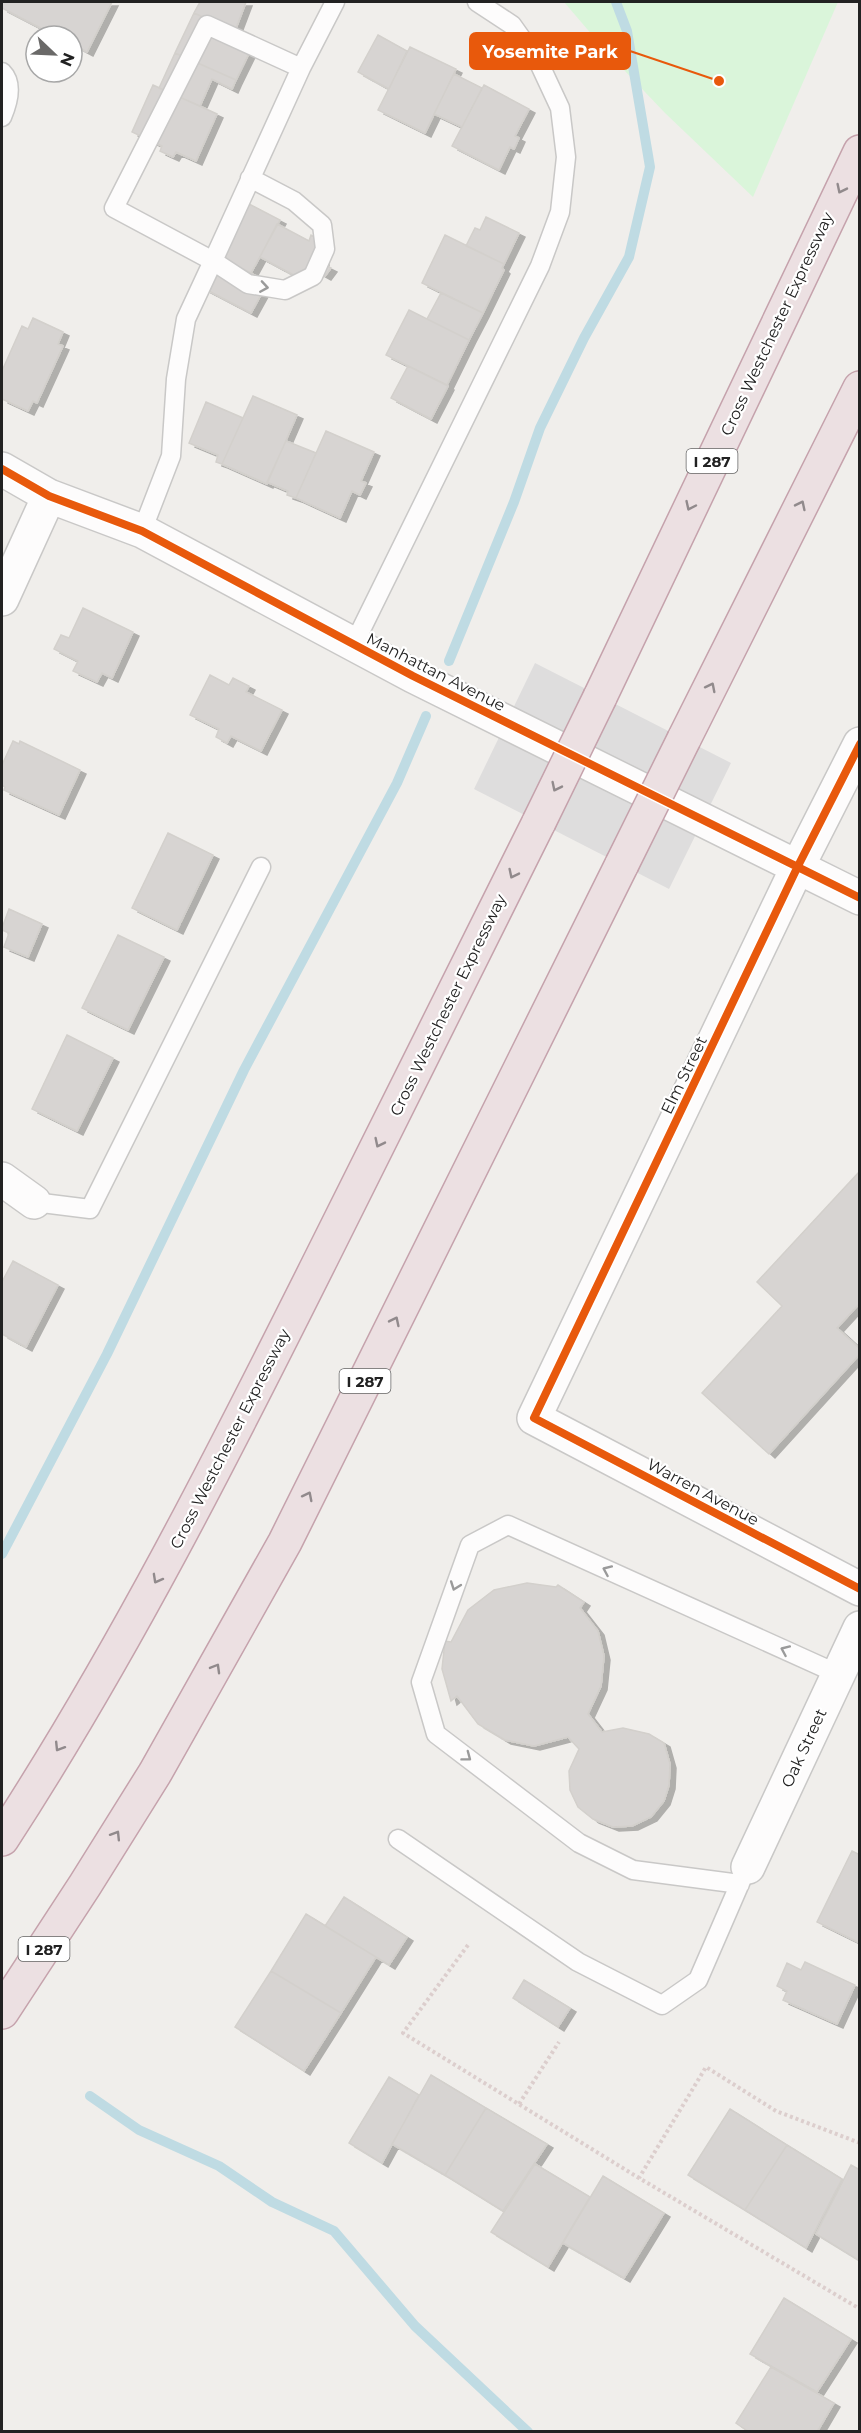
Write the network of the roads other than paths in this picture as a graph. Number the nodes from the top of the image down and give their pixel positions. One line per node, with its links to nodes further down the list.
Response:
1 (335, 2): 3 (lane)
2 (477, 2): 14 (lane)
3 (301, 68): 7 (lane); 8 (lane)
4 (2, 72): 5 (lane)
5 (2, 117)
6 (860, 152): 25 (highway, Cross Westchester Expressway / I 287, one-way to 25, bridge)
7 (250, 178): 8 (lane); 8 (lane, one-way to 7)
8 (213, 261): 12 (lane)
9 (860, 388): 28 (highway, I 287, one-way to 9, bridge)
10 (2, 469): 11 (street, Manhattan Avenue)
11 (49, 496): 12 (street, Manhattan Avenue); 13 (street)
12 (142, 531): 14 (street, Manhattan Avenue)
13 (2, 599)
14 (354, 644): 16 (street, Manhattan Avenue)
15 (860, 744): 16 (street, Elm Street)
16 (798, 866): 18 (street, Manhattan Avenue); 21 (street, Elm Street)
17 (261, 867): 20 (lane)
18 (860, 898)
19 (2, 1179): 20 (street)
20 (34, 1202)
21 (534, 1418): 22 (street, Warren Avenue)
22 (860, 1588)
23 (860, 1628): 24 (street, Oak Street)
24 (838, 1674): 27 (street, Oak Street); 27 (lane, one-way to 27)
25 (2, 1839)
26 (398, 1839): 27 (lane)
27 (744, 1876)
28 (86, 1885): 29 (highway, I 287); 30 (highway)
29 (2, 2012)
30 (2, 2034)

